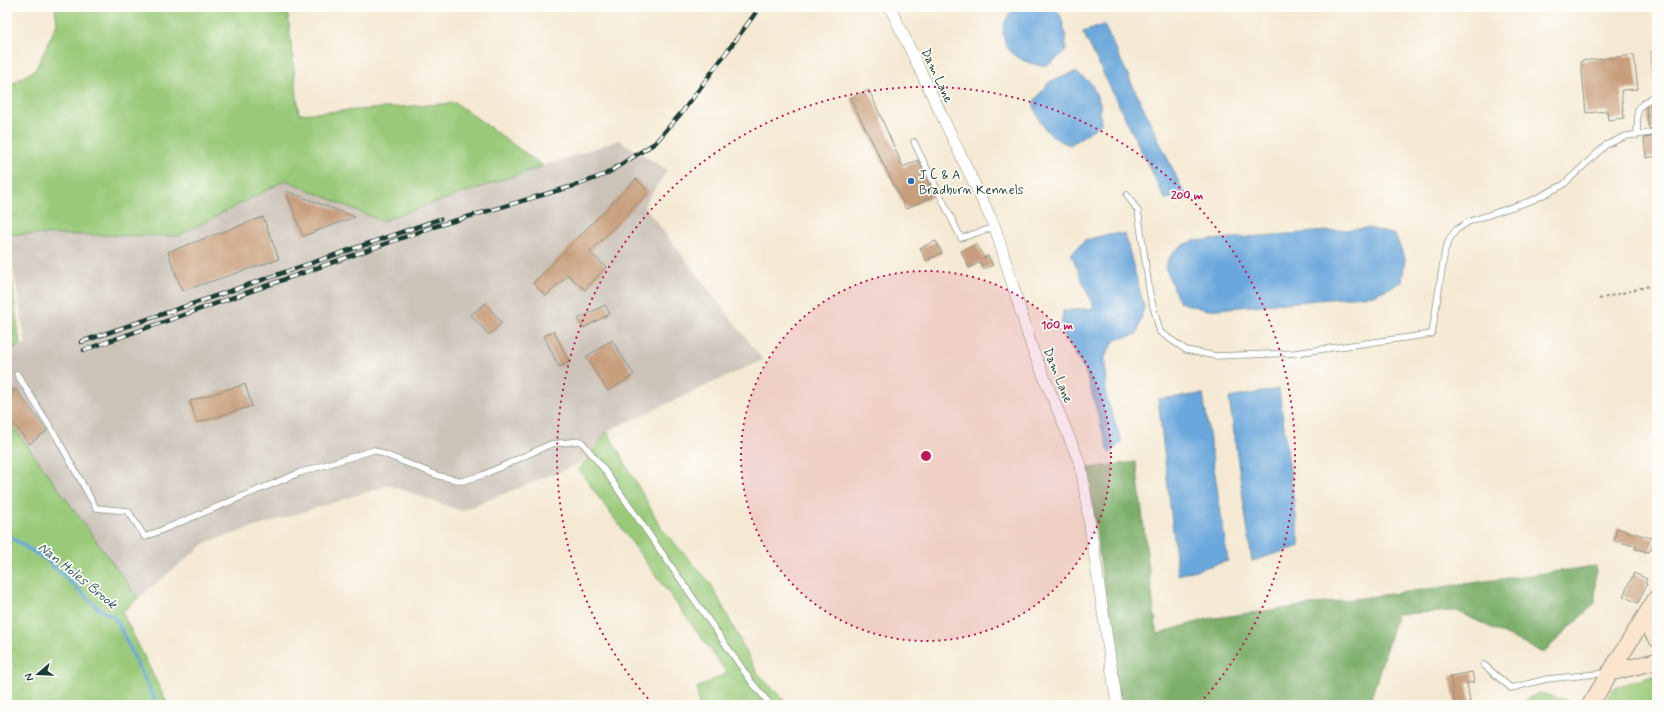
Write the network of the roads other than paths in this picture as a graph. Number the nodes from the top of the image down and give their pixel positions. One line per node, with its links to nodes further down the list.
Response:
1 (890, 7): 9 (street, Dam Lane)
2 (1654, 54): 3 (lane)
3 (1657, 83)
4 (1657, 93): 6 (lane)
5 (1657, 132): 6 (lane)
6 (1637, 134): 8 (lane)
7 (914, 142): 9 (lane)
8 (1127, 195)
9 (995, 227): 18 (street, Dam Lane)
10 (17, 374): 17 (lane)
11 (1657, 597): 12 (main road)
12 (1643, 620): 13 (main road); 16 (main road)
13 (1657, 639)
14 (1657, 661): 16 (main road)
15 (1484, 665): 16 (lane)
16 (1609, 673): 19 (main road)
17 (771, 705)
18 (1117, 705)
19 (1590, 705)

